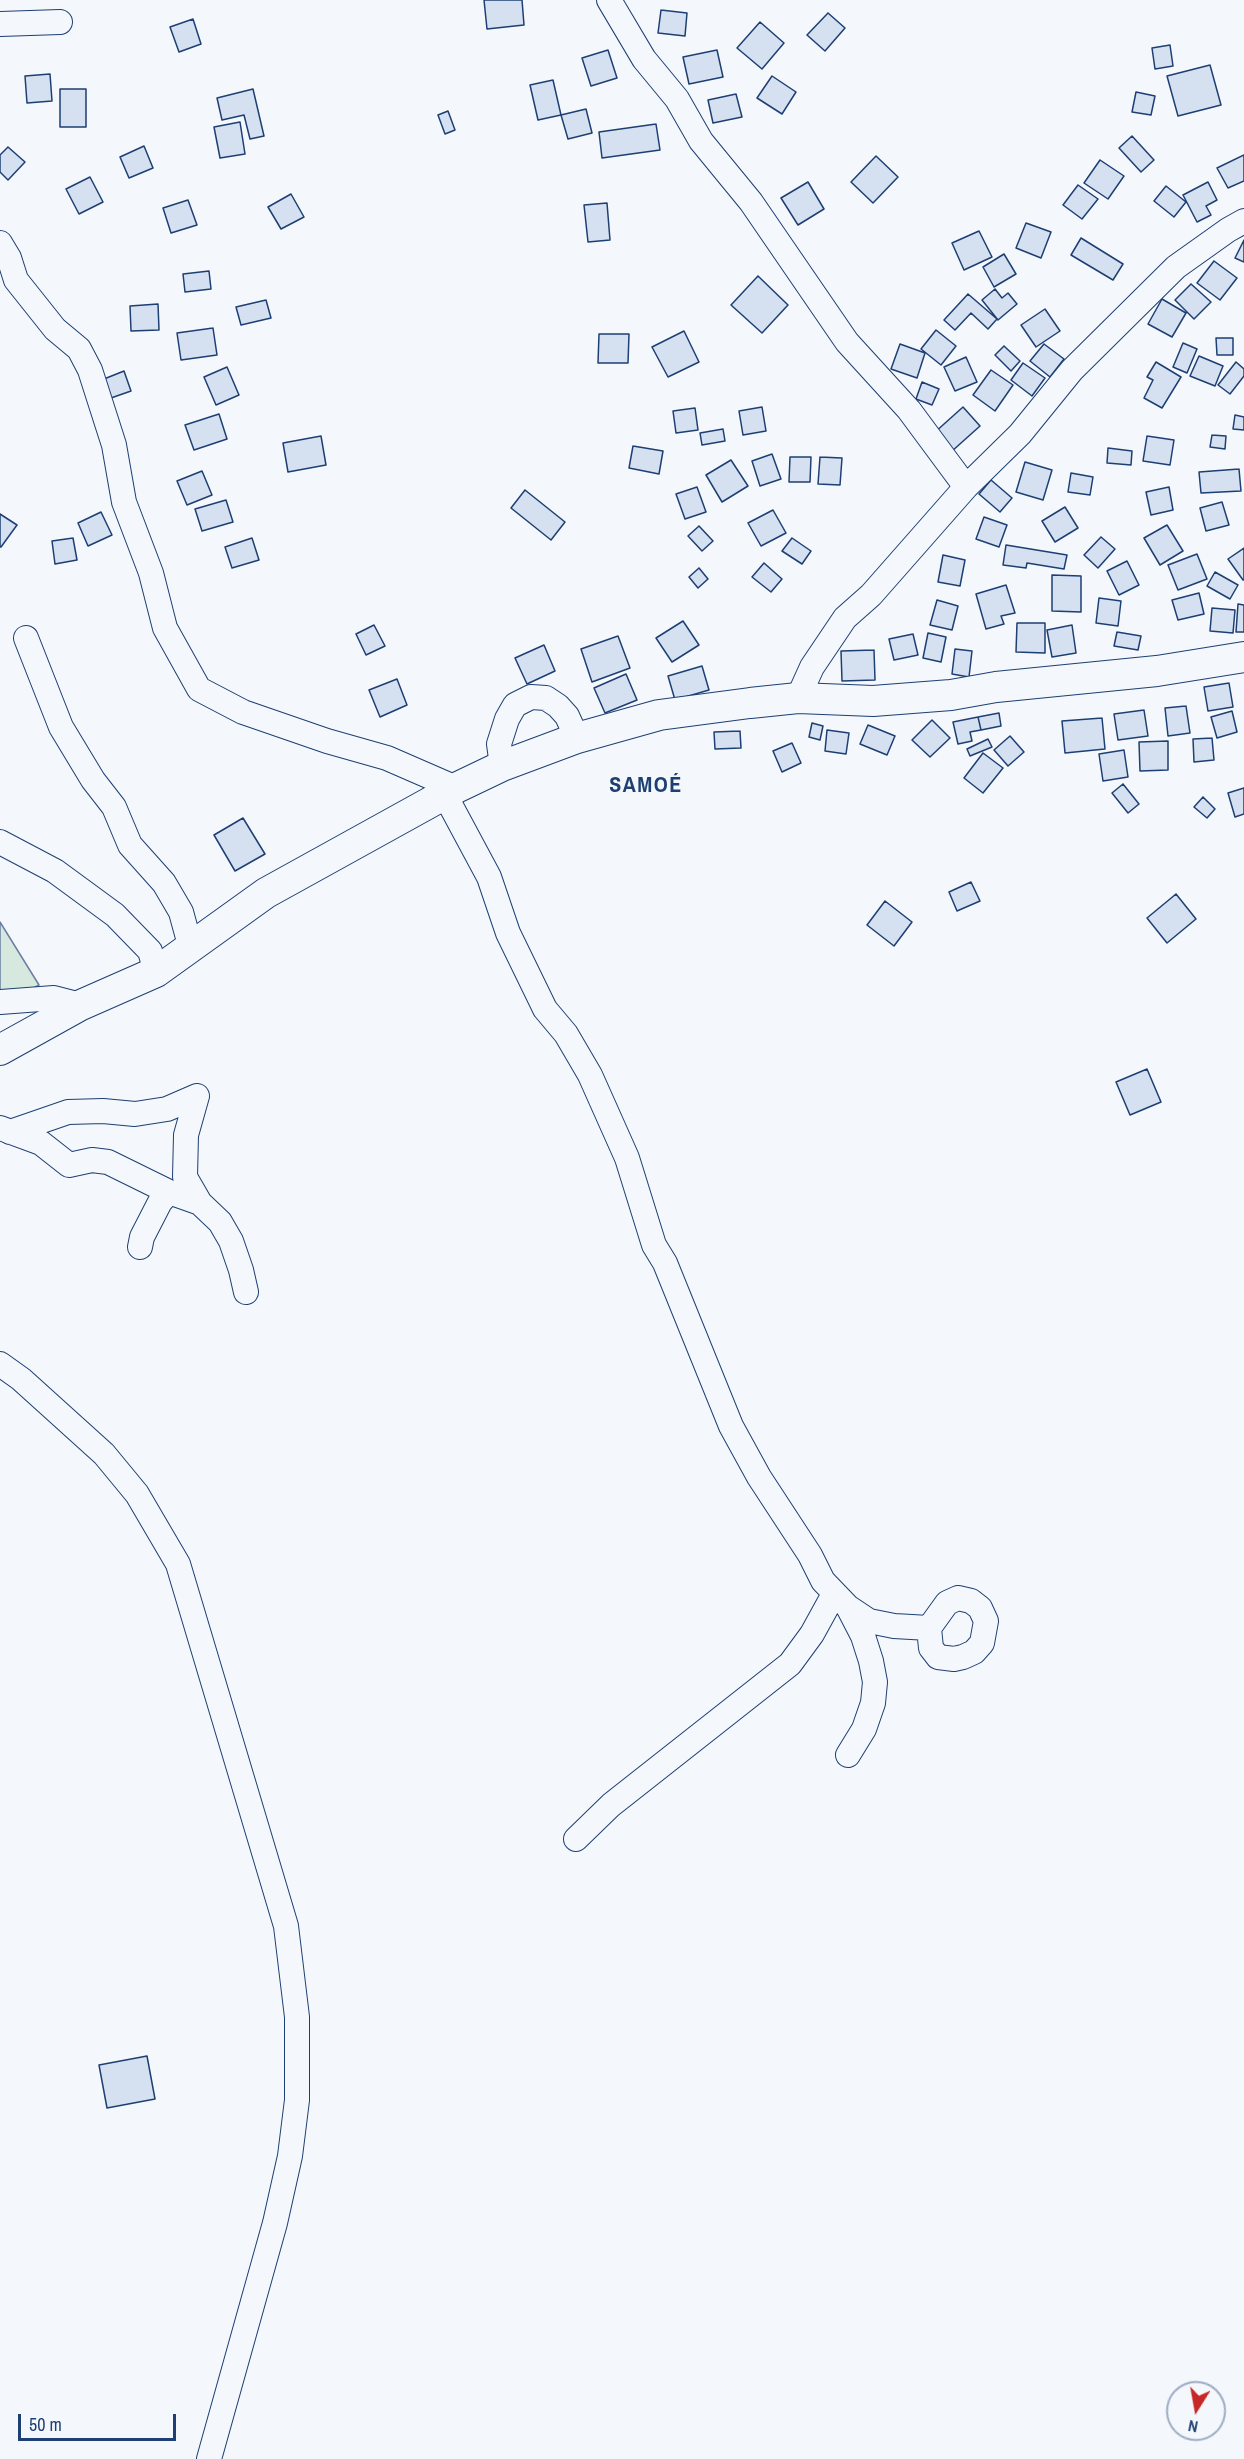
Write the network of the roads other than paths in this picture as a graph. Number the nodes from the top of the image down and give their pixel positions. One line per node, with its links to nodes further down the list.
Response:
1 (609, 0): 6 (street)
2 (60, 22): 3 (street)
3 (0, 24)
4 (1244, 221): 6 (street)
5 (0, 243): 12 (street)
6 (966, 487): 9 (street)
7 (26, 638): 14 (street)
8 (1244, 657): 9 (main road)
9 (798, 698): 10 (main road)
10 (577, 738): 11 (main road); 11 (street)
11 (502, 766): 12 (main road)
12 (451, 792): 14 (main road); 25 (street)
13 (0, 842): 15 (street)
14 (190, 945): 15 (main road)
15 (156, 972): 17 (main road)
16 (0, 1002): 17 (street)
17 (81, 1005): 18 (main road)
18 (0, 1050)
19 (5, 1130): 20 (street); 21 (street)
20 (169, 1192): 21 (street); 22 (street)
21 (200, 1203): 23 (street)
22 (140, 1247)
23 (246, 1292)
24 (0, 1364): 29 (street)
25 (841, 1601): 26 (street); 27 (street); 28 (street)
26 (929, 1628)
27 (848, 1755)
28 (576, 1839)
29 (209, 2459)

